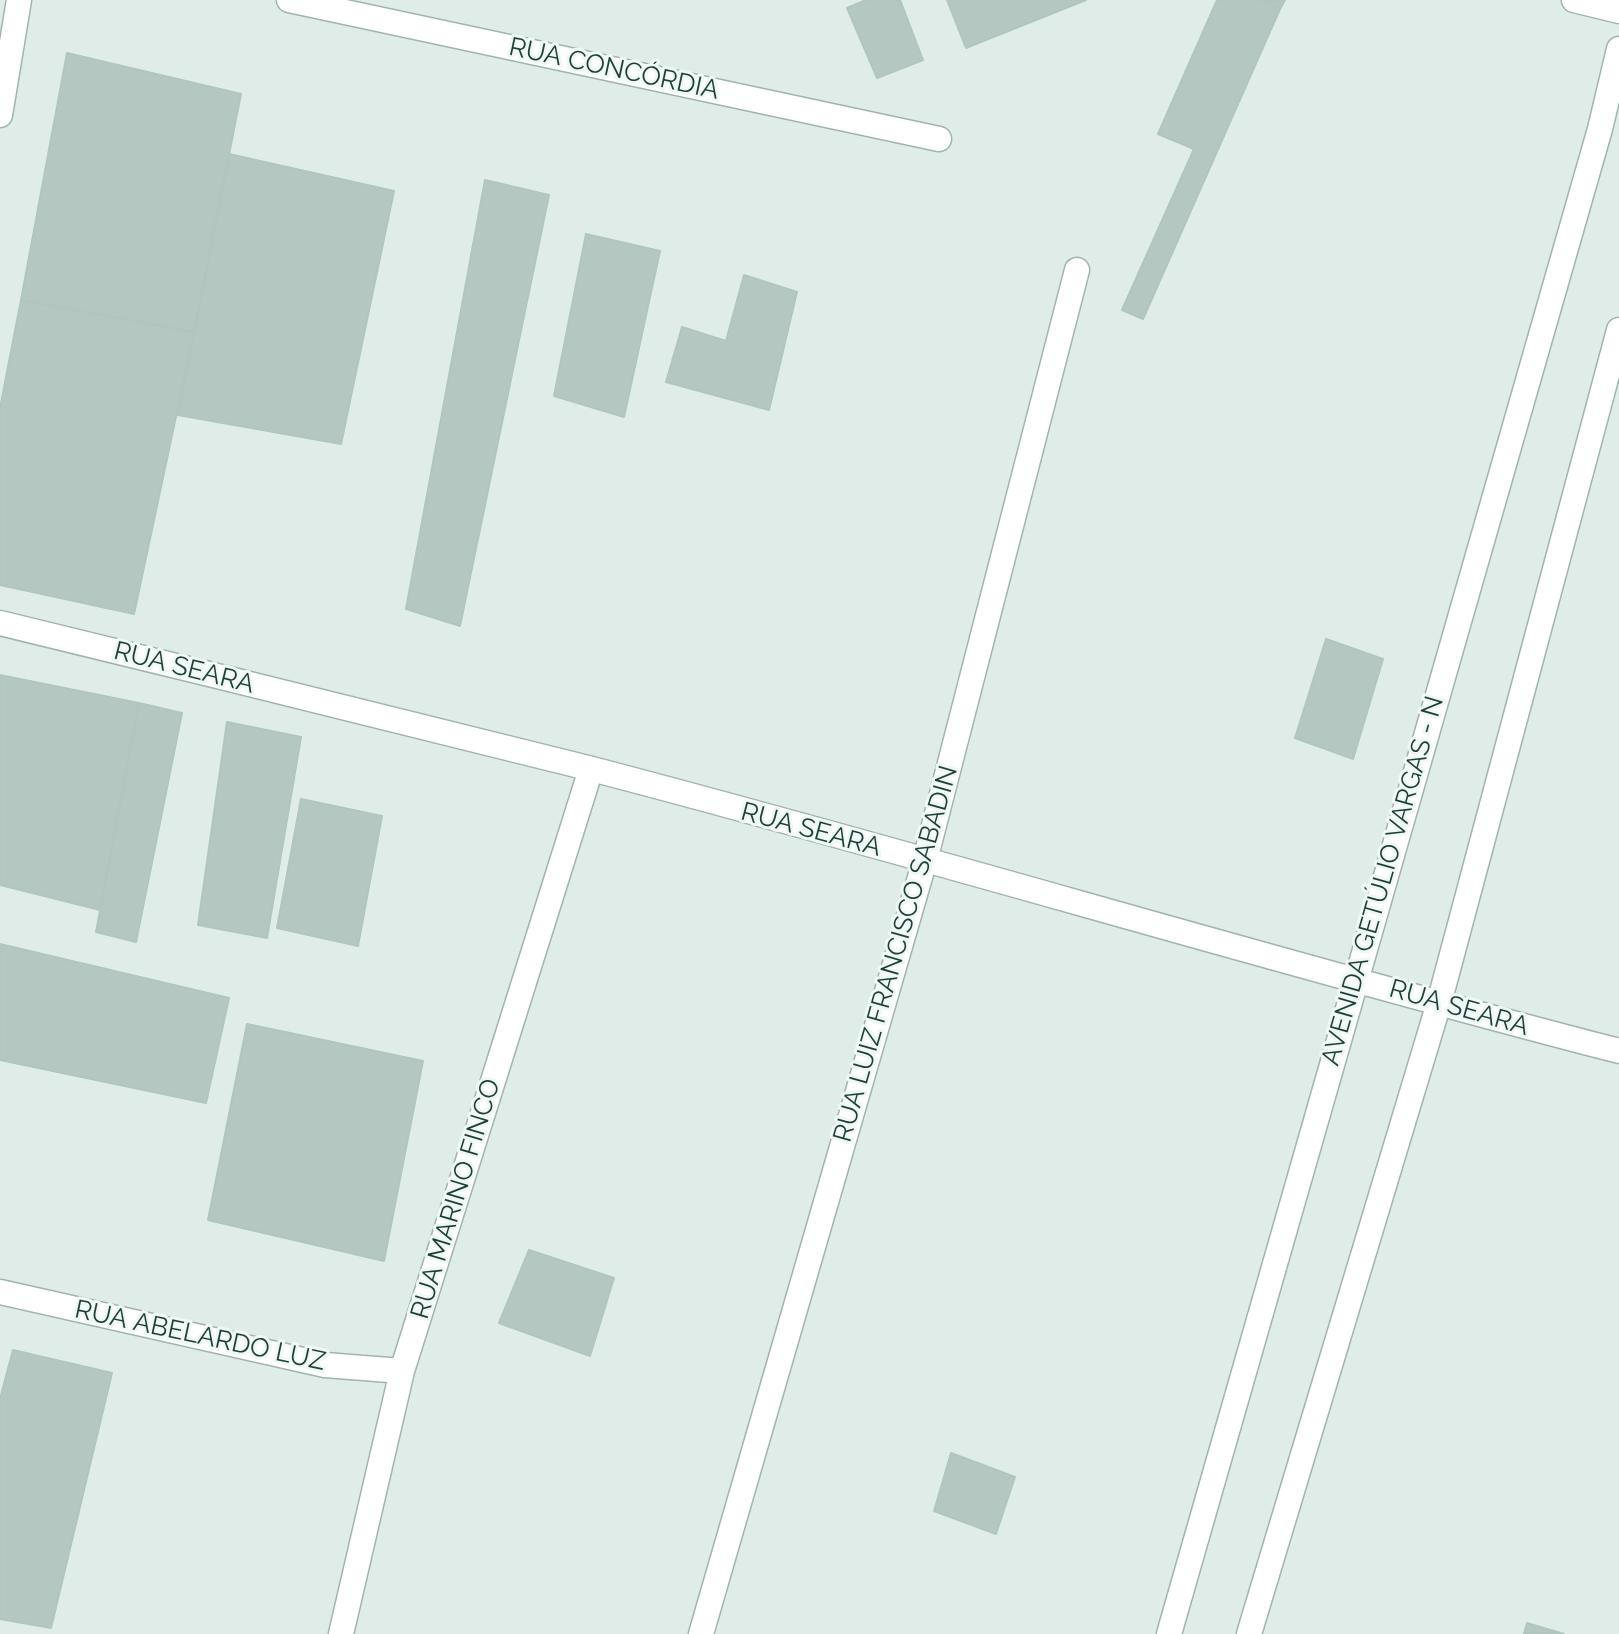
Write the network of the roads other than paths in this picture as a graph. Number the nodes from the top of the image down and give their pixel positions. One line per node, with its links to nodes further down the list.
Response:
1 (19, 0): 6 (street)
2 (289, 0): 8 (street, RUA CONCÓRDIA)
3 (1574, 0): 4 (street)
4 (1619, 11)
5 (1619, 49): 7 (street, AVENIDA GETÚLIO VARGAS - N)
6 (0, 115)
7 (1609, 123): 14 (street, AVENIDA GETÚLIO VARGAS - N)
8 (939, 139)
9 (1077, 270): 13 (street, RUA LUIZ FRANCISCO SABADIN)
10 (1619, 330): 15 (street)
11 (0, 623): 12 (street, RUA SEARA)
12 (591, 769): 13 (street, RUA SEARA); 18 (street, RUA MARINO FINCO)
13 (925, 860): 14 (street, RUA SEARA); 20 (street, RUA LUIZ FRANCISCO SABADIN)
14 (1355, 978): 15 (street, RUA SEARA); 21 (street, AVENIDA GETÚLIO VARGAS - N)
15 (1439, 1003): 16 (street, RUA SEARA); 22 (street)
16 (1619, 1051)
17 (0, 1292): 18 (street, RUA ABELARDO LUZ)
18 (402, 1371): 19 (street, RUA MARINO FINCO)
19 (341, 1634)
20 (701, 1634)
21 (1169, 1634)
22 (1249, 1634)

